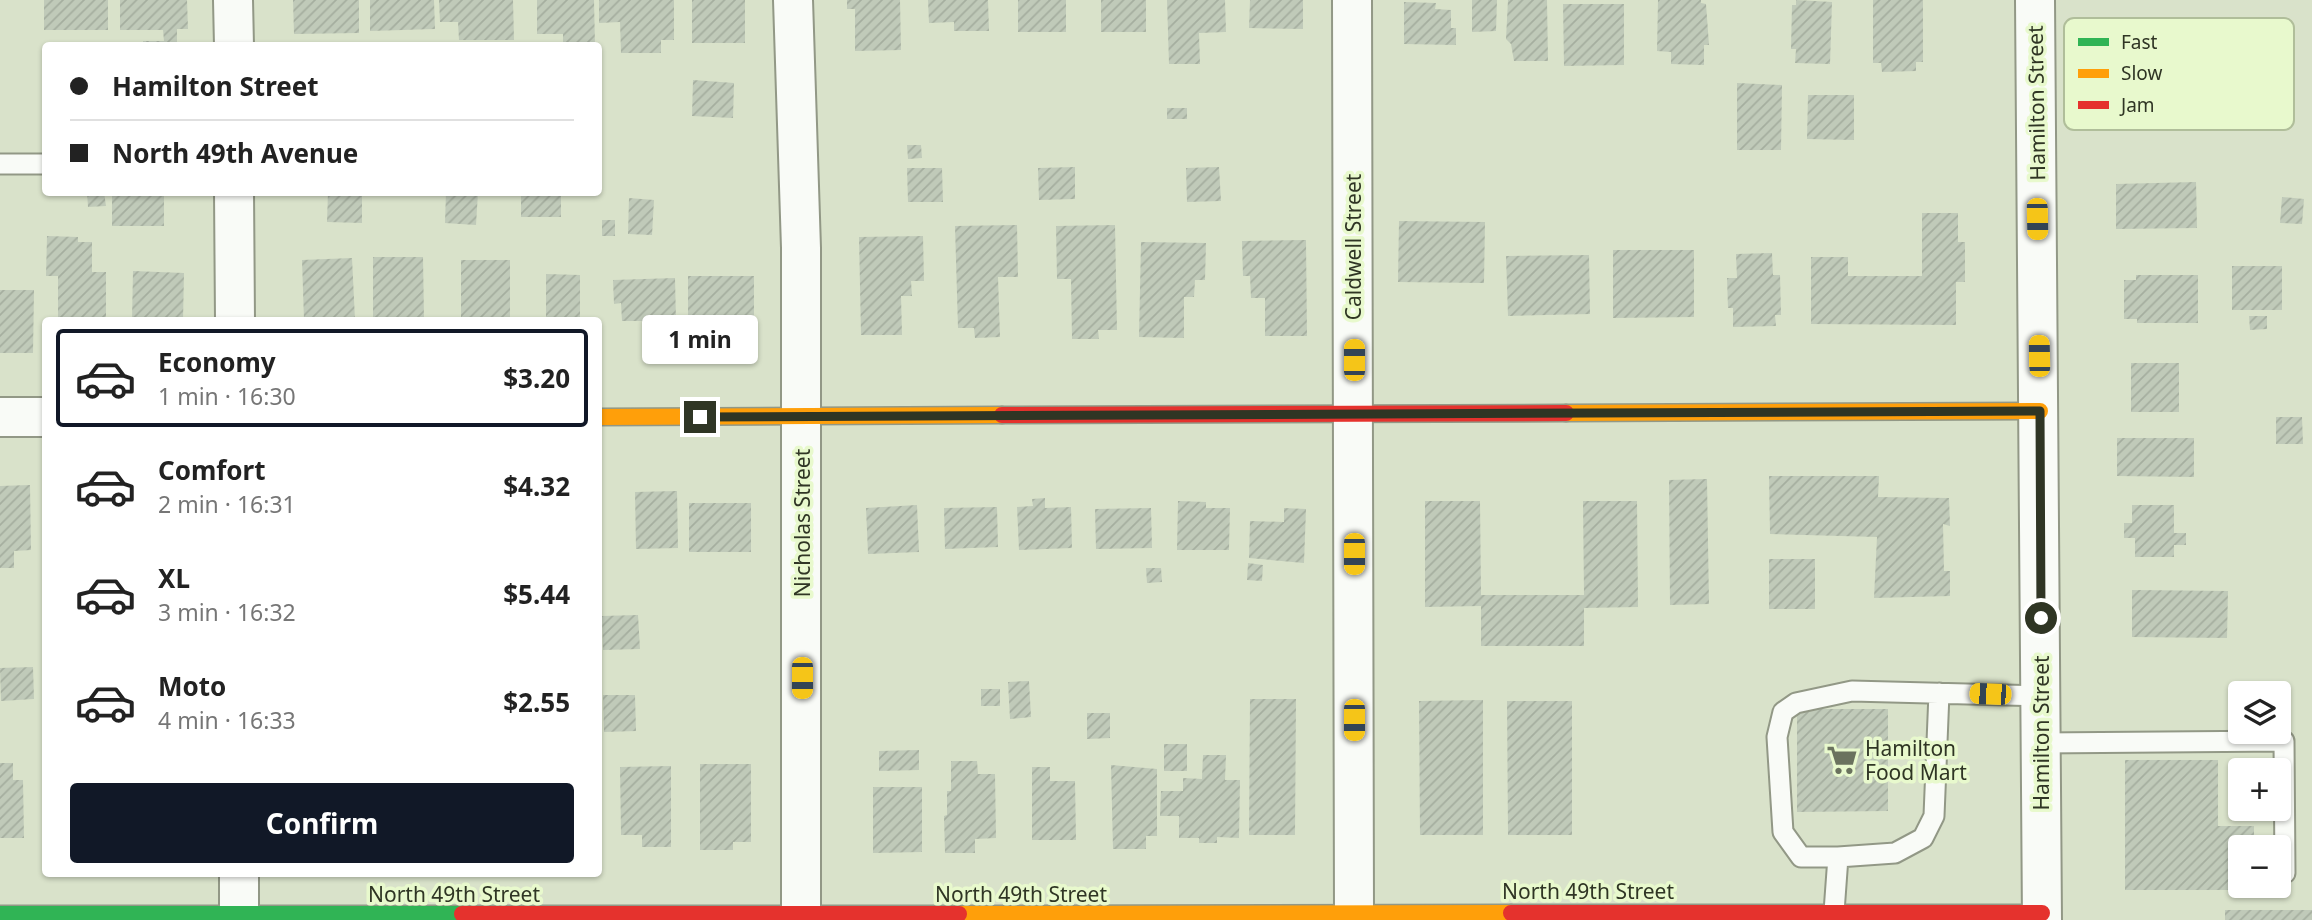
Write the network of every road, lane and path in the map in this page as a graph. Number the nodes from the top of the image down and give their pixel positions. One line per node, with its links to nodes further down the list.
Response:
1 (233, 0): 5 (street)
2 (793, 0): 15 (street, Nicholas Street)
3 (1352, 0): 11 (street, Caldwell Street)
4 (2035, 0): 10 (street, Hamilton Street)
5 (234, 42)
6 (0, 164): 7 (lane)
7 (42, 164)
8 (234, 196): 9 (street)
9 (234, 317)
10 (2040, 411): 11 (street); 17 (street, Hamilton Street)
11 (1354, 416): 15 (street); 24 (street, Caldwell Street)
12 (0, 417): 13 (street)
13 (42, 417)
14 (602, 417): 15 (street)
15 (802, 417): 27 (street, Nicholas Street)
16 (1939, 693): 17 (lane); 20 (lane); 20 (lane)
17 (2041, 696): 18 (street, Hamilton Street)
18 (2041, 743): 19 (lane); 25 (street, Hamilton Street)
19 (2285, 835)
20 (1838, 857): 22 (lane)
21 (239, 877): 26 (street)
22 (1834, 912): 24 (street, North 49th Street); 25 (street, North 49th Street)
23 (0, 914): 26 (street, North 49th Street)
24 (1354, 914): 27 (street, North 49th Street)
25 (2042, 916)
26 (239, 917): 27 (street, North 49th Street)
27 (801, 918)

